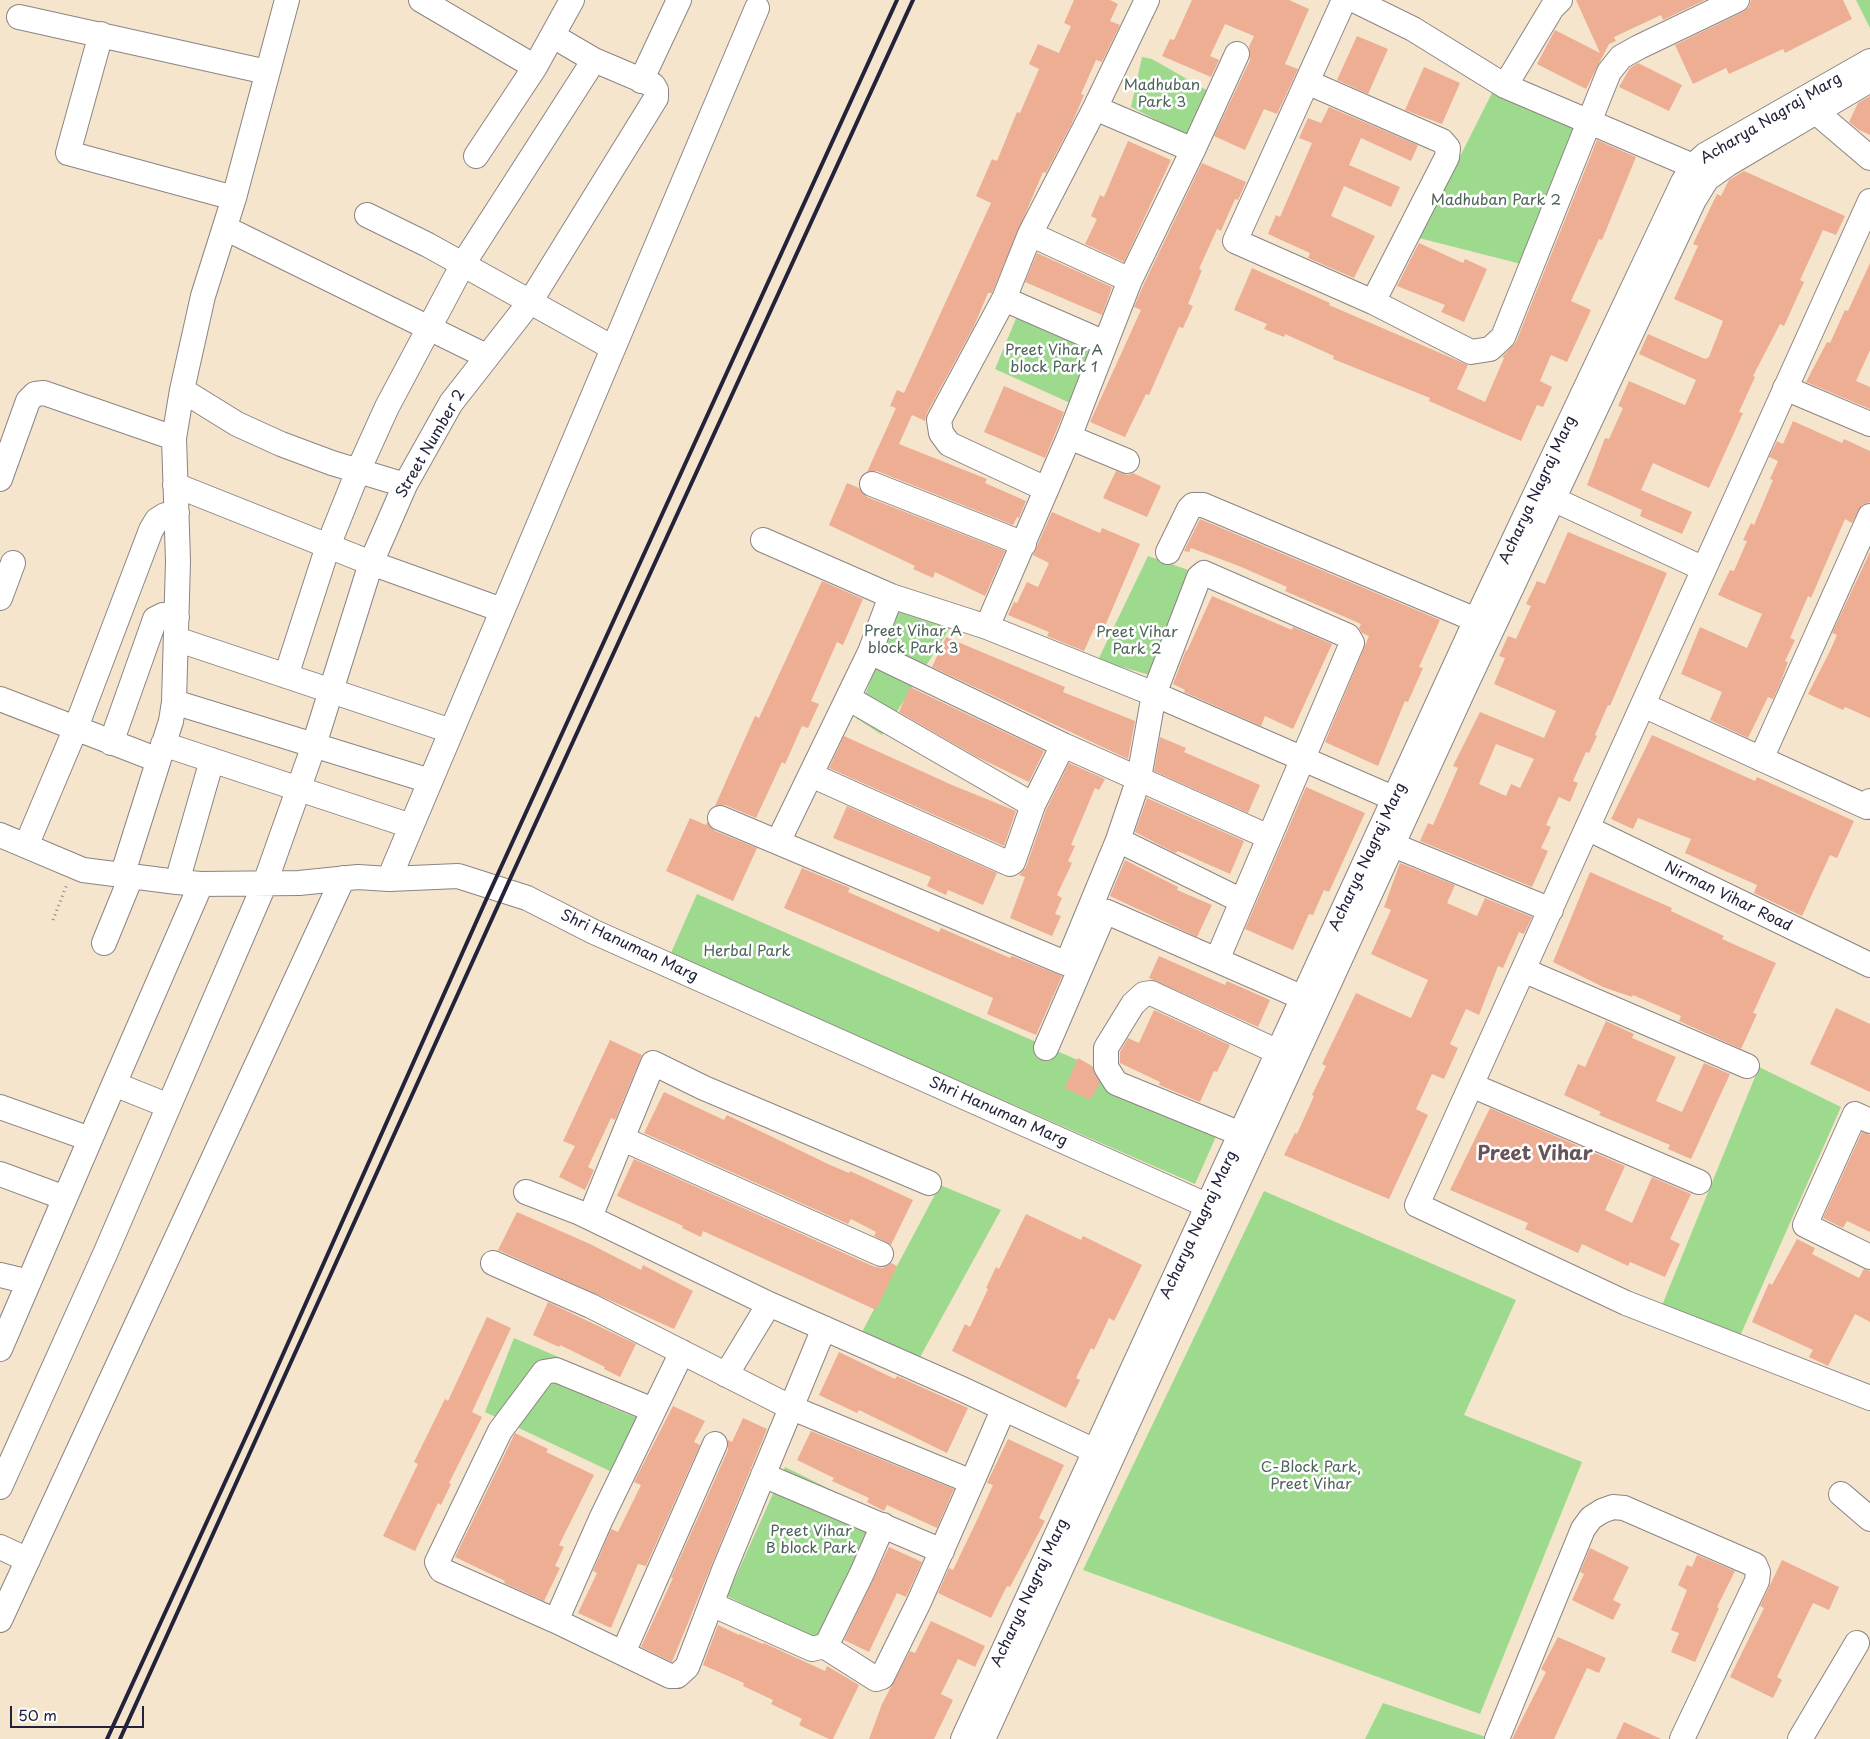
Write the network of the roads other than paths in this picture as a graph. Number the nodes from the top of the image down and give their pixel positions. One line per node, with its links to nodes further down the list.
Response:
1 (287, 0): 18 (street)
2 (421, 0): 17 (street)
3 (572, 0): 13 (street)
4 (679, 0): 20 (street)
5 (1147, 0): 23 (street)
6 (1344, 0): 21 (street)
7 (1354, 0): 22 (street)
8 (1560, 0): 22 (street)
9 (1737, 0): 25 (street)
10 (757, 8): 42 (street)
11 (19, 17): 12 (street)
12 (101, 34): 18 (street); 30 (street)
13 (553, 36): 15 (street); 17 (street)
14 (1237, 54): 26 (street)
15 (594, 60): 20 (street); 35 (street)
16 (1870, 61): 29 (street, Acharya Nagraj Marg)
17 (535, 67): 27 (street)
18 (267, 72): 30 (street)
19 (1870, 80): 24 (street, Acharya Nagraj Marg)
20 (641, 81): 38 (street, Street Number 2)
21 (1307, 82): 39 (street); 39 (street)
22 (1505, 86): 25 (street)
23 (1095, 108): 26 (street); 34 (street)
24 (1816, 112): 28 (street); 29 (street, Acharya Nagraj Marg)
25 (1591, 121): 29 (street); 39 (street)
26 (1193, 150): 36 (street)
27 (476, 156)
28 (1870, 158)
29 (1700, 173): 56 (street, Acharya Nagraj Marg)
30 (234, 198): 33 (street)
31 (1870, 201): 44 (street)
32 (367, 215): 35 (street)
33 (225, 228): 40 (street); 45 (street)
34 (1030, 234): 36 (street); 37 (street)
35 (463, 264): 38 (street); 40 (street)
36 (1130, 280): 41 (street)
37 (1004, 299): 41 (street); 55 (street)
38 (530, 302): 42 (street); 43 (street, Street Number 2)
39 (1373, 302)
40 (428, 328): 43 (street); 50 (street)
41 (1105, 343): 47 (street)
42 (613, 348): 68 (street)
43 (486, 356): 54 (street, Street Number 2)
44 (1786, 388): 46 (street); 65 (street)
45 (182, 390): 48 (street); 50 (street)
46 (1870, 424)
47 (1069, 436): 49 (street); 55 (street)
48 (174, 438): 51 (street); 53 (street)
49 (1127, 461)
50 (358, 470): 54 (street); 61 (street)
51 (0, 479)
52 (872, 484): 60 (street)
53 (175, 485): 57 (street); 61 (street)
54 (405, 485): 64 (street, Street Number 2)
55 (1046, 489): 60 (street)
56 (1545, 495): 65 (street); 69 (street, Acharya Nagraj Marg); 93 (street, Acharya Nagraj Marg)
57 (177, 513): 70 (street); 80 (street)
58 (1870, 516): 87 (street)
59 (763, 540): 66 (street)
60 (1024, 544): 71 (street)
61 (328, 546): 64 (street); 73 (street)
62 (1168, 552): 69 (street)
63 (13, 563): 67 (street)
64 (371, 563): 68 (street); 74 (street, Street Number 2)
65 (1704, 569): 79 (street)
66 (892, 596): 71 (street); 72 (street)
67 (0, 598)
68 (502, 610): 81 (street)
69 (1476, 620): 93 (street, Acharya Nagraj Marg)
70 (176, 628): 73 (street); 78 (street); 82 (street)
71 (987, 628): 75 (street)
72 (870, 652): 76 (street); 84 (street)
73 (286, 676): 74 (street)
74 (332, 691): 81 (street); 83 (street, Street Number 2)
75 (1154, 694): 86 (street); 86 (street); 90 (street)
76 (848, 698): 89 (street); 95 (street)
77 (0, 699): 80 (street)
78 (174, 702): 83 (street); 85 (street)
79 (1643, 705): 87 (street); 98 (street)
80 (75, 730): 82 (street); 104 (street)
81 (451, 731): 91 (street)
82 (111, 743): 85 (street)
83 (314, 745): 91 (street); 92 (street, Street Number 2)
84 (1063, 745): 90 (street); 95 (street)
85 (161, 752): 88 (street); 105 (street)
86 (1302, 759): 93 (street); 100 (street)
87 (1761, 759): 94 (street)
88 (212, 760): 92 (street); 108 (street)
89 (811, 775): 95 (street); 102 (street)
90 (1139, 778): 100 (street); 101 (street)
91 (430, 781): 97 (street)
92 (297, 789): 97 (street); 109 (street, Street Number 2)
93 (1403, 801): 103 (street, Acharya Nagraj Marg); 117 (street, Acharya Nagraj Marg)
94 (1870, 801)
95 (1033, 805)
96 (720, 818): 102 (street)
97 (411, 826): 107 (street)
98 (1587, 828): 112 (street); 115 (street, Nirman Vihar Road)
99 (0, 835): 104 (street, Shri Hanuman Marg)
100 (1269, 838): 111 (street)
101 (1118, 840): 102 (street); 111 (street)
102 (778, 842)
103 (1393, 845): 112 (street); 117 (street, Acharya Nagraj Marg)
104 (26, 846): 105 (street, Shri Hanuman Marg)
105 (126, 877): 108 (street, Shri Hanuman Marg); 113 (street)
106 (343, 878): 107 (street, Shri Hanuman Marg); 109 (street, Shri Hanuman Marg); 160 (street)
107 (389, 879): 134 (street, Shri Hanuman Marg)
108 (178, 882): 110 (street, Shri Hanuman Marg)
109 (265, 883): 110 (street, Shri Hanuman Marg); 123 (street, Street Number 2)
110 (201, 884): 121 (street)
111 (1242, 901): 114 (street)
112 (1551, 910): 116 (street)
113 (104, 943)
114 (1217, 960): 117 (street); 118 (street)
115 (1870, 965)
116 (1523, 970): 120 (street); 122 (street)
117 (1311, 1001): 119 (street, Acharya Nagraj Marg); 134 (street, Acharya Nagraj Marg)
118 (1046, 1048)
119 (1278, 1052): 126 (street, Acharya Nagraj Marg); 126 (street)
120 (1747, 1066)
121 (114, 1084): 123 (street); 127 (street)
122 (1471, 1085): 130 (street); 146 (street)
123 (169, 1106): 154 (street, Street Number 2)
124 (0, 1107): 127 (street)
125 (1870, 1121): 137 (street)
126 (1241, 1134): 134 (street, Acharya Nagraj Marg)
127 (90, 1139): 133 (street)
128 (623, 1139): 131 (street); 135 (street); 136 (street)
129 (0, 1174): 133 (street)
130 (1699, 1182)
131 (929, 1183)
132 (526, 1192): 135 (street)
133 (65, 1198): 140 (street)
134 (1216, 1209): 151 (street, Acharya Nagraj Marg)
135 (590, 1217): 141 (street)
136 (881, 1254)
137 (1870, 1257)
138 (493, 1263): 144 (street)
139 (0, 1275): 140 (street)
140 (29, 1282): 143 (street)
141 (769, 1304): 142 (street); 145 (street)
142 (824, 1328): 147 (street); 149 (street)
143 (1, 1343)
144 (682, 1352): 145 (street); 148 (street)
145 (726, 1375): 147 (street)
146 (1870, 1398)
147 (792, 1408): 152 (street); 153 (street)
148 (653, 1410): 163 (street); 163 (street)
149 (1003, 1410): 151 (street); 153 (street)
150 (715, 1444): 166 (street)
151 (1103, 1455): 167 (street, Acharya Nagraj Marg)
152 (763, 1475): 157 (street); 161 (street)
153 (972, 1482): 159 (street)
154 (0, 1487)
155 (1841, 1494): 156 (street)
156 (1870, 1519)
157 (882, 1525): 159 (street); 165 (street)
158 (0, 1546): 160 (street)
159 (942, 1551): 165 (street)
160 (28, 1560): 162 (street)
161 (711, 1604): 165 (street); 166 (street)
162 (0, 1620)
163 (556, 1621): 166 (street)
164 (1857, 1643): 170 (street)
165 (824, 1646)
166 (622, 1653)
167 (979, 1735)
168 (1497, 1739): 169 (street)
169 (1682, 1739)
170 (1800, 1739)

